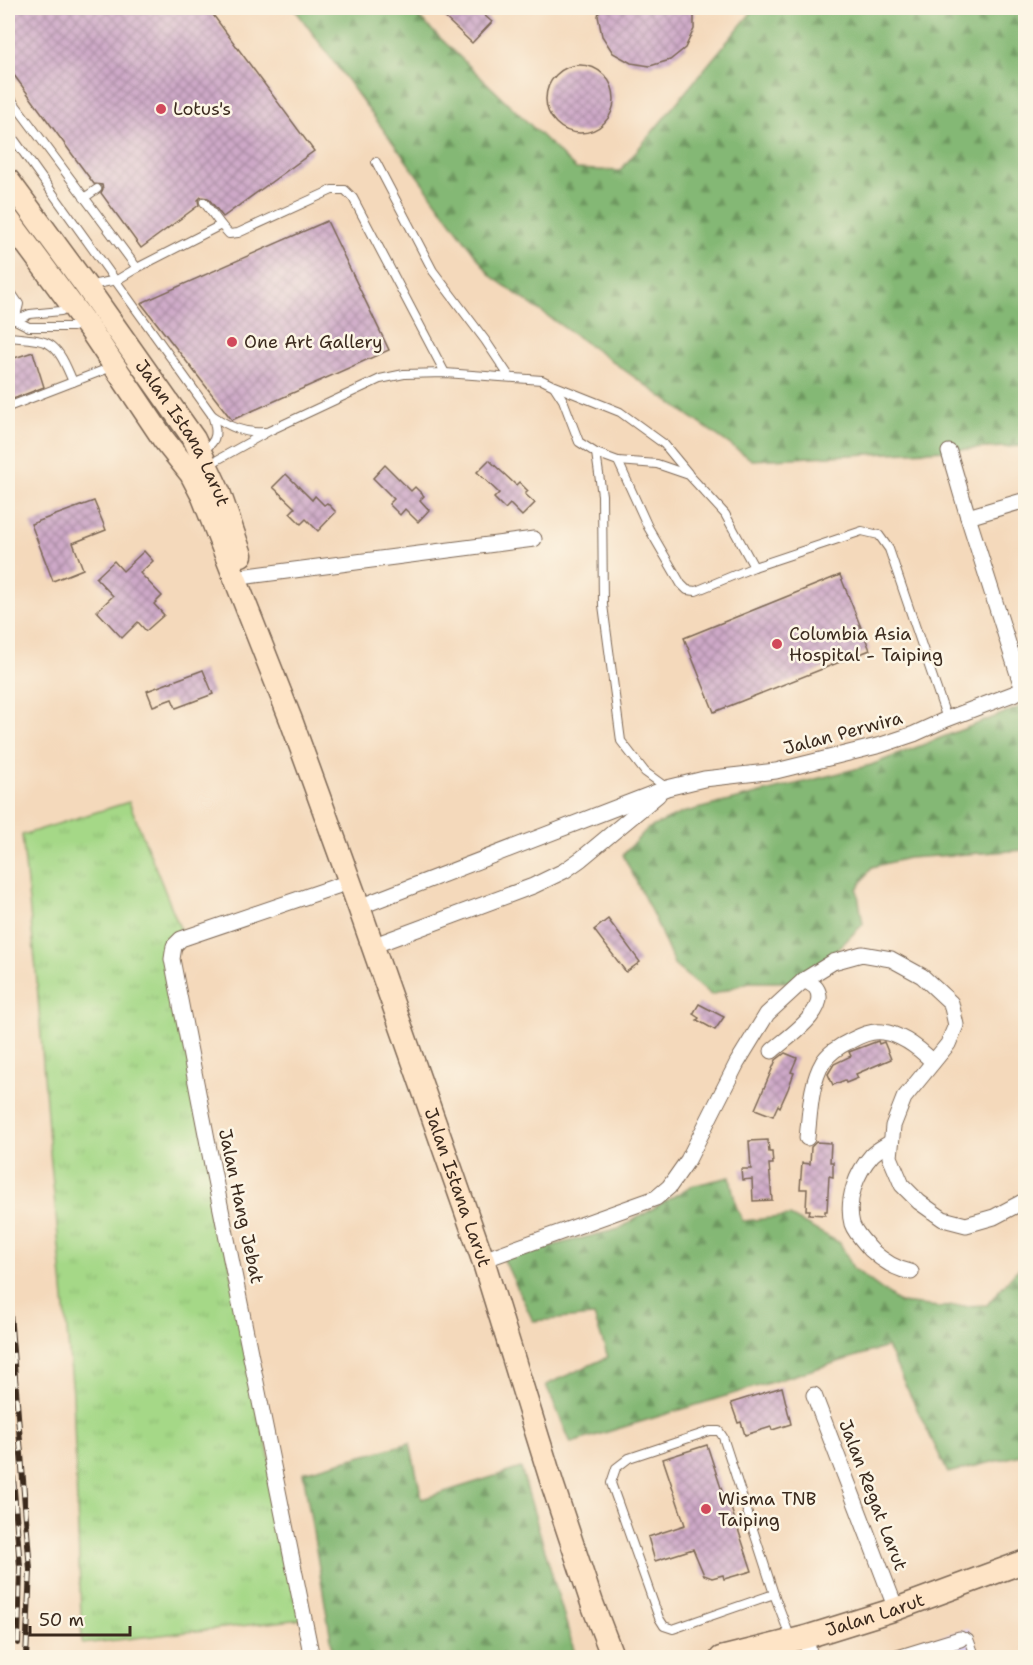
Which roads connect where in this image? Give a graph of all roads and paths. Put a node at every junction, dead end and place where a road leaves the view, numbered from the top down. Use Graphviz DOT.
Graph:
graph roads {
  1 [pos="8,95"];
  2 [pos="8,131"];
  3 [pos="376,162"];
  4 [pos="8,180"];
  5 [pos="97,189"];
  6 [pos="84,198"];
  7 [pos="204,202"];
  8 [pos="8,219"];
  9 [pos="220,225"];
  10 [pos="8,237"];
  11 [pos="137,268"];
  12 [pos="117,280"];
  13 [pos="87,286"];
  14 [pos="8,288"];
  15 [pos="11,320"];
  16 [pos="75,323"];
  17 [pos="8,337"];
  18 [pos="104,370"];
  19 [pos="445,373"];
  20 [pos="509,376"];
  21 [pos="73,382"];
  22 [pos="554,386"];
  23 [pos="8,406"];
  24 [pos="212,415"];
  25 [pos="269,431"];
  26 [pos="164,440"];
  27 [pos="949,452"];
  28 [pos="596,453"];
  29 [pos="618,460"];
  30 [pos="195,463"];
  31 [pos="689,475"];
  32 [pos="1026,500"];
  33 [pos="968,517"];
  34 [pos="534,539"];
  35 [pos="754,567"];
  36 [pos="248,576"];
  37 [pos="1024,689"];
  38 [pos="947,719"];
  39 [pos="291,720"];
  40 [pos="667,788"];
  41 [pos="349,882"];
  42 [pos="359,907"];
  43 [pos="372,946"];
  44 [pos="804,980"];
  45 [pos="772,1051"];
  46 [pos="933,1062"];
  47 [pos="807,1138"];
  48 [pos="891,1142"];
  49 [pos="1026,1200"];
  50 [pos="483,1260"];
  51 [pos="911,1272"];
  52 [pos="814,1395"];
  53 [pos="1026,1561"];
  54 [pos="774,1594"];
  55 [pos="896,1609"];
  56 [pos="960,1639"];
  57 [pos="802,1644"];
  58 [pos="312,1658"];
  59 [pos="613,1658"];
  60 [pos="721,1658"];
  61 [pos="898,1658"];
  62 [pos="976,1658"];
  1 -- 6 [label="lane"];
  2 -- 12 [label="lane"];
  3 -- 20 [label="lane"];
  4 -- 13 [label="main road, Jalan Istana Larut"];
  5 -- 6 [label="lane"];
  6 -- 11 [label="lane"];
  7 -- 9 [label="lane"];
  8 -- 16 [label="main road, Jalan Istana Larut"];
  9 -- 11 [label="lane"];
  9 -- 19 [label="lane"];
  10 -- 16 [label="main road, Jalan Istana Larut"];
  11 -- 12 [label="lane"];
  12 -- 13 [label="lane"];
  12 -- 24 [label="lane"];
  13 -- 30 [label="main road, Jalan Istana Larut"];
  14 -- 15 [label="lane"];
  15 -- 16 [label="lane"];
  15 -- 16 [label="lane"];
  16 -- 18 [label="main road, Jalan Istana Larut"];
  16 -- 26 [label="main road, Jalan Istana Larut"];
  17 -- 21 [label="lane"];
  18 -- 21 [label="lane"];
  18 -- 26 [label="main road, Jalan Istana Larut"];
  19 -- 20 [label="lane"];
  19 -- 25 [label="lane"];
  20 -- 22 [label="lane"];
  21 -- 23 [label="lane"];
  22 -- 28 [label="lane"];
  22 -- 31 [label="lane"];
  24 -- 25 [label="lane"];
  24 -- 30 [label="lane"];
  25 -- 30 [label="lane"];
  26 -- 30 [label="main road, Jalan Istana Larut"];
  27 -- 33 [label="street"];
  28 -- 29 [label="lane"];
  28 -- 40 [label="lane"];
  29 -- 31 [label="lane"];
  29 -- 35 [label="lane"];
  30 -- 36 [label="main road, Jalan Istana Larut"];
  30 -- 39 [label="main road, Jalan Istana Larut"];
  31 -- 35 [label="lane"];
  32 -- 33 [label="street"];
  33 -- 37 [label="street"];
  34 -- 36 [label="street"];
  35 -- 38 [label="lane"];
  36 -- 39 [label="main road, Jalan Istana Larut"];
  37 -- 38 [label="street, Jalan Perwira"];
  38 -- 40 [label="street, Jalan Perwira"];
  39 -- 41 [label="main road, Jalan Istana Larut"];
  40 -- 42 [label="street, Jalan Perwira"];
  40 -- 43 [label="street, Jalan Perwira"];
  41 -- 42 [label="main road, Jalan Istana Larut"];
  41 -- 58 [label="street, Jalan Hang Jebat"];
  42 -- 43 [label="main road, Jalan Istana Larut"];
  43 -- 50 [label="main road, Jalan Istana Larut"];
  44 -- 45 [label="street"];
  44 -- 46 [label="street"];
  44 -- 50 [label="street"];
  46 -- 47 [label="street"];
  46 -- 48 [label="street"];
  48 -- 49 [label="street"];
  48 -- 51 [label="street"];
  50 -- 59 [label="main road, Jalan Istana Larut"];
  52 -- 55 [label="street, Jalan Regat Larut"];
  53 -- 55 [label="main road, Jalan Larut"];
  54 -- 54 [label="lane"];
  54 -- 57 [label="lane"];
  55 -- 57 [label="main road, Jalan Larut"];
  56 -- 61 [label="street"];
  56 -- 62 [label="lane"];
  57 -- 60 [label="main road, Jalan Larut"];
}
